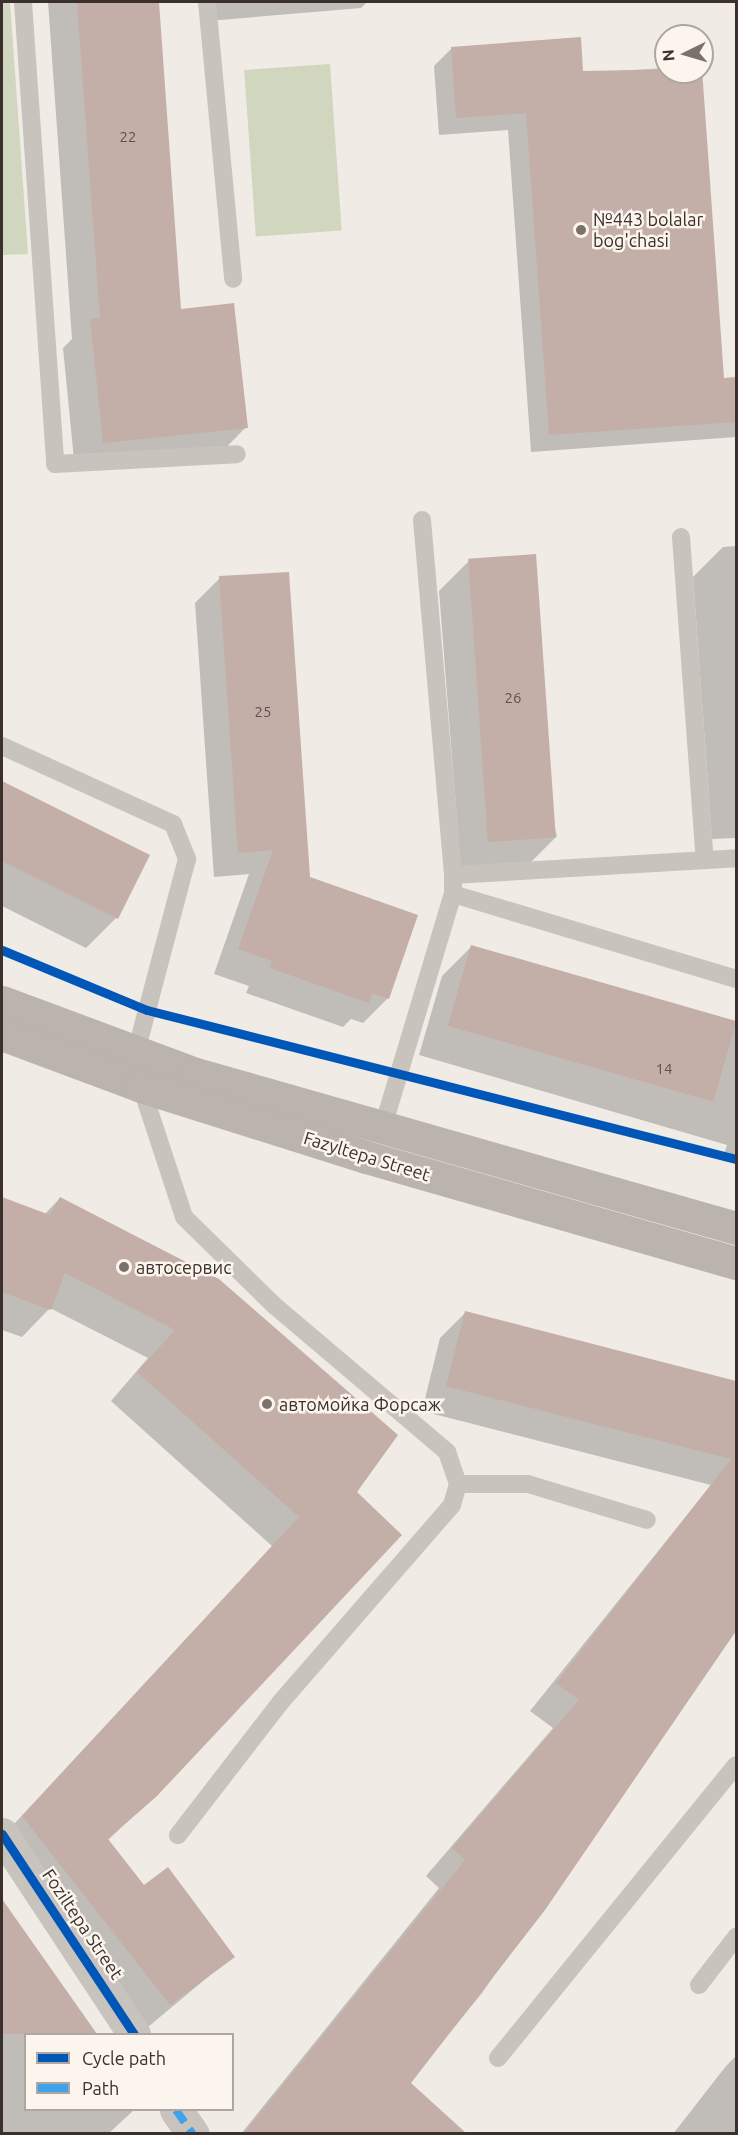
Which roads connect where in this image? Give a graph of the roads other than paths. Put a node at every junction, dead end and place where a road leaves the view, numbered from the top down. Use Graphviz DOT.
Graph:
graph roads {
  1 [pos="23,2"];
  2 [pos="207,2"];
  3 [pos="233,279"];
  4 [pos="237,454"];
  5 [pos="422,520"];
  6 [pos="681,537"];
  7 [pos="2,746"];
  8 [pos="736,858"];
  9 [pos="705,860"];
  10 [pos="453,875"];
  11 [pos="453,894"];
  12 [pos="736,979"];
  13 [pos="2,1002"];
  14 [pos="2,1034"];
  15 [pos="136,1052"];
  16 [pos="141,1086"];
  17 [pos="382,1130"];
  18 [pos="736,1228"];
  19 [pos="736,1263"];
  20 [pos="458,1484"];
  21 [pos="647,1520"];
  22 [pos="736,1765"];
  23 [pos="2,1834"];
  24 [pos="178,1835"];
  25 [pos="736,1937"];
  26 [pos="699,1985"];
  27 [pos="133,2033"];
  28 [pos="498,2058"];
  29 [pos="177,2111"];
  30 [pos="193,2133"];
  1 -- 4 [label="lane"];
  2 -- 3 [label="lane"];
  5 -- 10 [label="lane"];
  6 -- 9 [label="lane"];
  7 -- 15 [label="lane"];
  8 -- 9 [label="lane"];
  9 -- 10 [label="lane"];
  10 -- 11 [label="lane"];
  11 -- 12 [label="lane"];
  11 -- 17 [label="lane"];
  13 -- 15 [label="main road, Fazyltepa Street"];
  14 -- 16 [label="main road, Fazyltepa Street"];
  15 -- 17 [label="main road, Fazyltepa Street"];
  16 -- 19 [label="main road, Fazyltepa Street"];
  16 -- 20 [label="lane"];
  17 -- 18 [label="main road, Fazyltepa Street"];
  20 -- 21 [label="lane"];
  20 -- 24 [label="lane"];
  22 -- 28 [label="lane"];
  23 -- 27 [label="street, Foziltepa Street"];
  25 -- 26 [label="lane"];
  29 -- 30 [label="street"];
}
